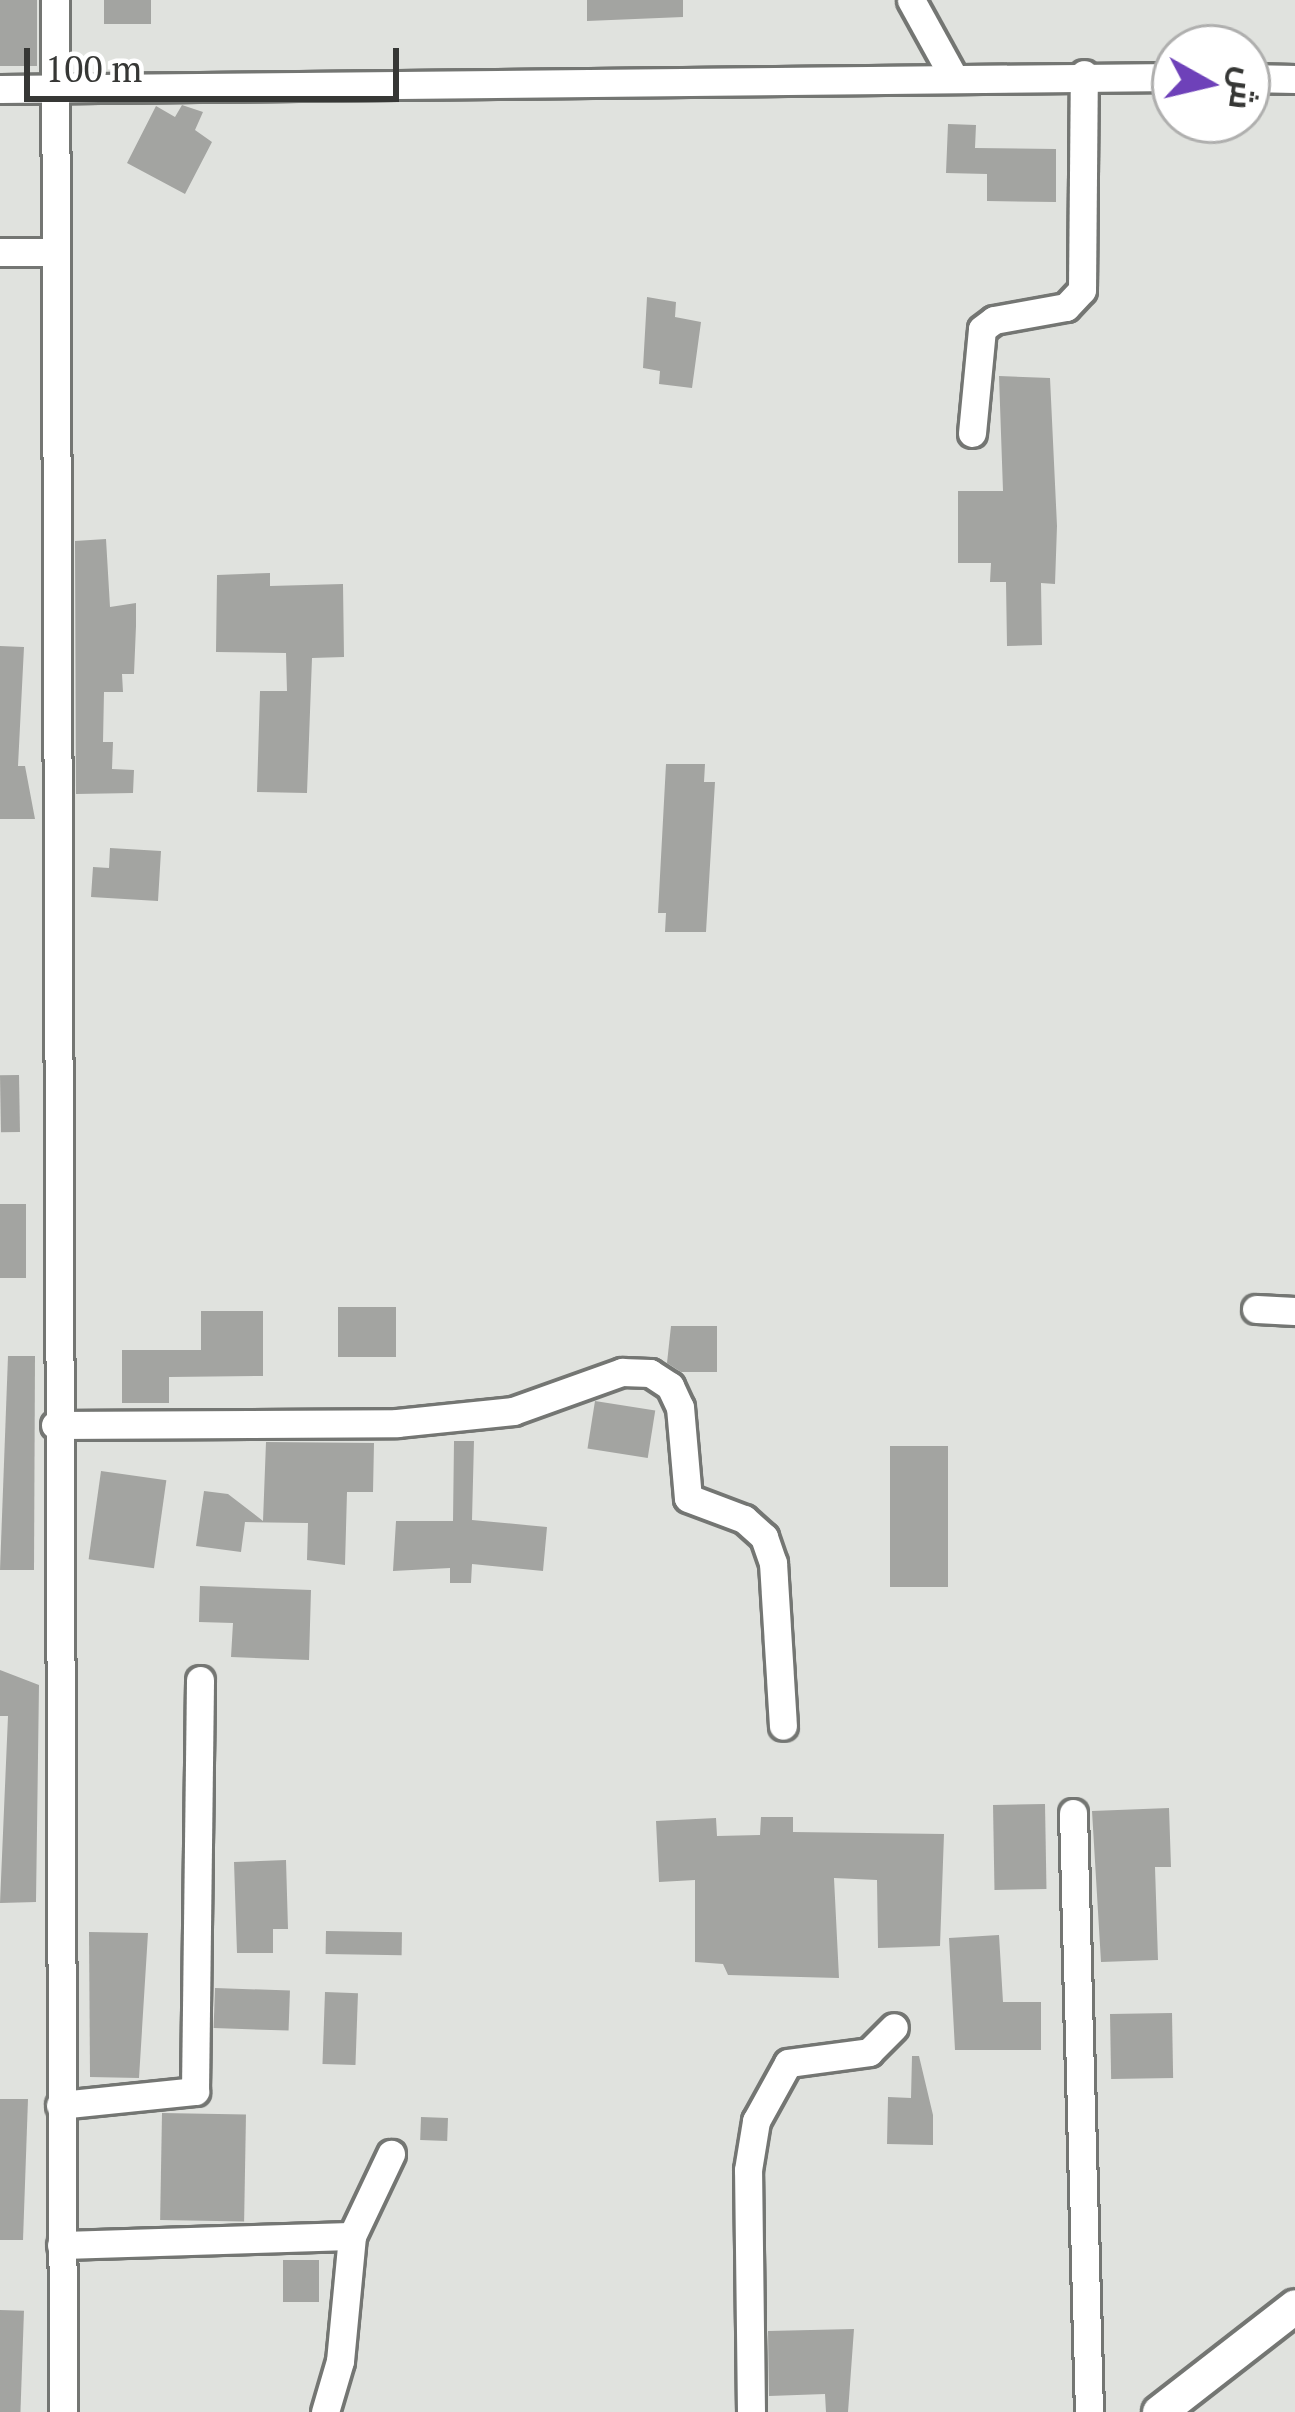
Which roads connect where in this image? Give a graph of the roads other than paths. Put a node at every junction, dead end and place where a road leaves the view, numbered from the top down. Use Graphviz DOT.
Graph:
graph roads {
  1 [pos="55,0"];
  2 [pos="910,0"];
  3 [pos="1084,74"];
  4 [pos="1151,75"];
  5 [pos="954,78"];
  6 [pos="0,89"];
  7 [pos="55,90"];
  8 [pos="0,252"];
  9 [pos="54,252"];
  10 [pos="972,433"];
  11 [pos="1256,1309"];
  12 [pos="1295,1311"];
  13 [pos="55,1425"];
  14 [pos="200,1680"];
  15 [pos="783,1726"];
  16 [pos="1073,1813"];
  17 [pos="893,2027"];
  18 [pos="60,2105"];
  19 [pos="391,2154"];
  20 [pos="352,2236"];
  21 [pos="61,2245"];
  22 [pos="1295,2306"];
  23 [pos="63,2412"];
  24 [pos="325,2412"];
  25 [pos="751,2412"];
  26 [pos="1089,2412"];
  27 [pos="1159,2412"];
  1 -- 7 [label="street"];
  2 -- 5 [label="street"];
  3 -- 4 [label="street"];
  3 -- 5 [label="street"];
  3 -- 10 [label="street"];
  5 -- 7 [label="street"];
  6 -- 7 [label="street"];
  7 -- 9 [label="street"];
  8 -- 9 [label="street"];
  9 -- 13 [label="street"];
  11 -- 12 [label="street"];
  13 -- 15 [label="street"];
  13 -- 18 [label="street"];
  14 -- 18 [label="street"];
  16 -- 26 [label="street"];
  17 -- 25 [label="street"];
  18 -- 21 [label="street"];
  19 -- 20 [label="street"];
  20 -- 21 [label="street"];
  20 -- 24 [label="street"];
  21 -- 23 [label="street"];
  22 -- 27 [label="street"];
}
